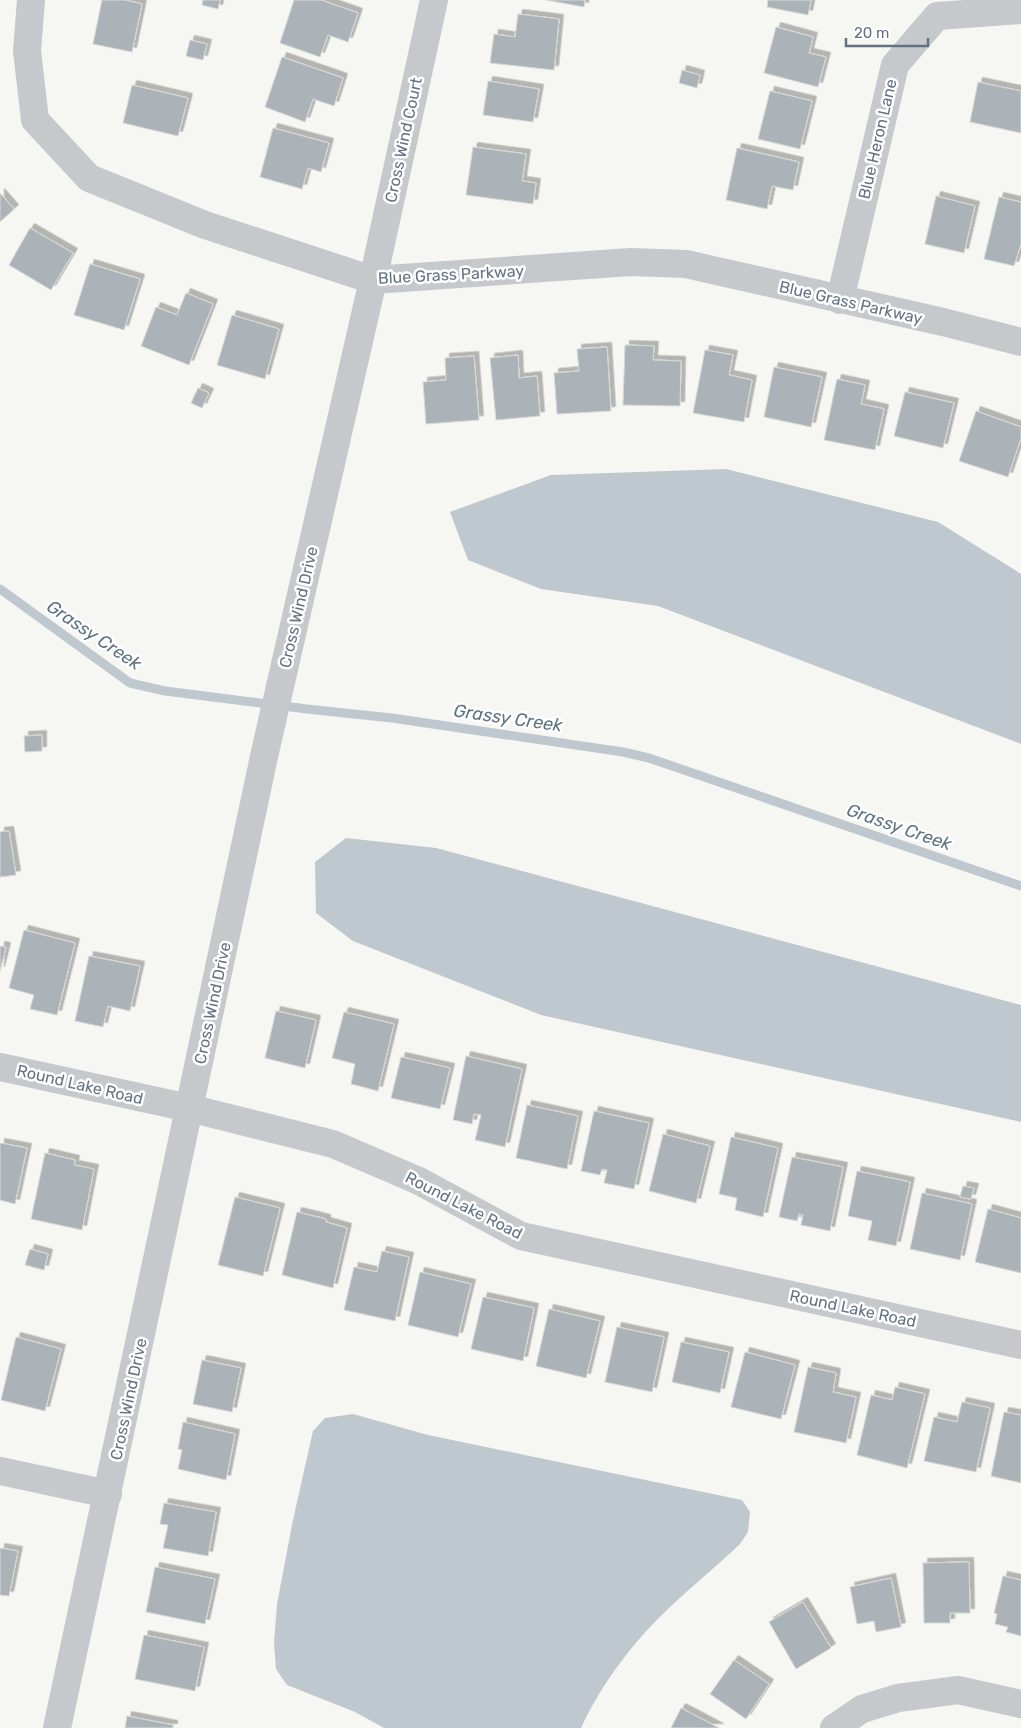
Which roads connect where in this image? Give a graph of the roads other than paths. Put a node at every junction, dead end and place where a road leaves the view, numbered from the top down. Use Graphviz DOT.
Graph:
graph roads {
  1 [pos="31,0"];
  2 [pos="434,0"];
  3 [pos="1021,10"];
  4 [pos="373,280"];
  5 [pos="840,300"];
  6 [pos="1021,342"];
  7 [pos="0,1066"];
  8 [pos="189,1108"];
  9 [pos="1021,1345"];
  10 [pos="0,1471"];
  11 [pos="108,1494"];
  12 [pos="1021,1704"];
  13 [pos="56,1728"];
  14 [pos="834,1728"];
  1 -- 4 [label="street, Blue Grass Parkway"];
  2 -- 4 [label="street, Cross Wind Court"];
  3 -- 5 [label="street, Blue Heron Lane"];
  4 -- 5 [label="street, Blue Grass Parkway"];
  4 -- 8 [label="street, Cross Wind Drive"];
  5 -- 6 [label="street, Blue Grass Parkway"];
  7 -- 8 [label="street, Round Lake Road"];
  8 -- 9 [label="street, Round Lake Road"];
  8 -- 11 [label="street, Cross Wind Drive"];
  10 -- 11 [label="street"];
  11 -- 13 [label="street, Cross Wind Drive"];
  12 -- 14 [label="street"];
}
